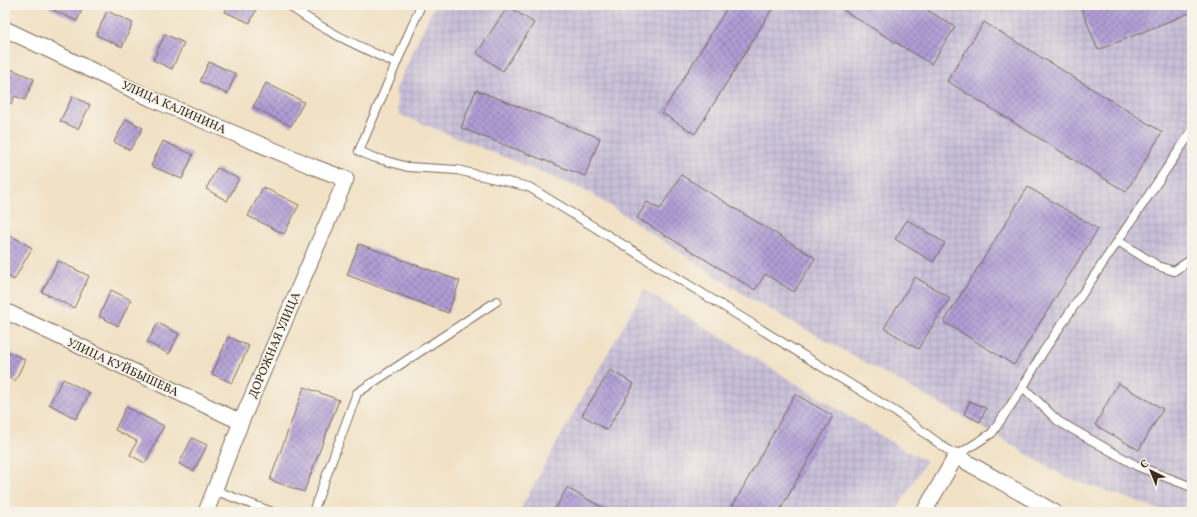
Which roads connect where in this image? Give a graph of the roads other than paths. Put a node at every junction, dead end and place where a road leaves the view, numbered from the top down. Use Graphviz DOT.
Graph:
graph roads {
  1 [pos="289,5"];
  2 [pos="421,5"];
  3 [pos="5,29"];
  4 [pos="395,63"];
  5 [pos="1192,131"];
  6 [pos="346,179"];
  7 [pos="1118,241"];
  8 [pos="1192,259"];
  9 [pos="497,302"];
  10 [pos="5,311"];
  11 [pos="1023,387"];
  12 [pos="241,422"];
  13 [pos="956,456"];
  14 [pos="1192,487"];
  15 [pos="214,490"];
  16 [pos="206,512"];
  17 [pos="272,512"];
  18 [pos="313,512"];
  19 [pos="924,512"];
  20 [pos="1054,512"];
  1 -- 4 [label="lane"];
  2 -- 4 [label="lane"];
  3 -- 6 [label="street, УЛИЦА КАЛИНИНА"];
  4 -- 13 [label="lane"];
  5 -- 7 [label="lane"];
  6 -- 12 [label="street, ДОРОЖНАЯ УЛИЦА"];
  7 -- 8 [label="lane"];
  7 -- 11 [label="lane"];
  9 -- 18 [label="lane"];
  10 -- 12 [label="street, УЛИЦА КУЙБЫШЕВА"];
  11 -- 13 [label="lane"];
  11 -- 14 [label="lane"];
  12 -- 15 [label="street, ДОРОЖНАЯ УЛИЦА"];
  13 -- 19 [label="street"];
  13 -- 20 [label="street"];
  15 -- 16 [label="street, ДОРОЖНАЯ УЛИЦА"];
  15 -- 17 [label="lane"];
}
